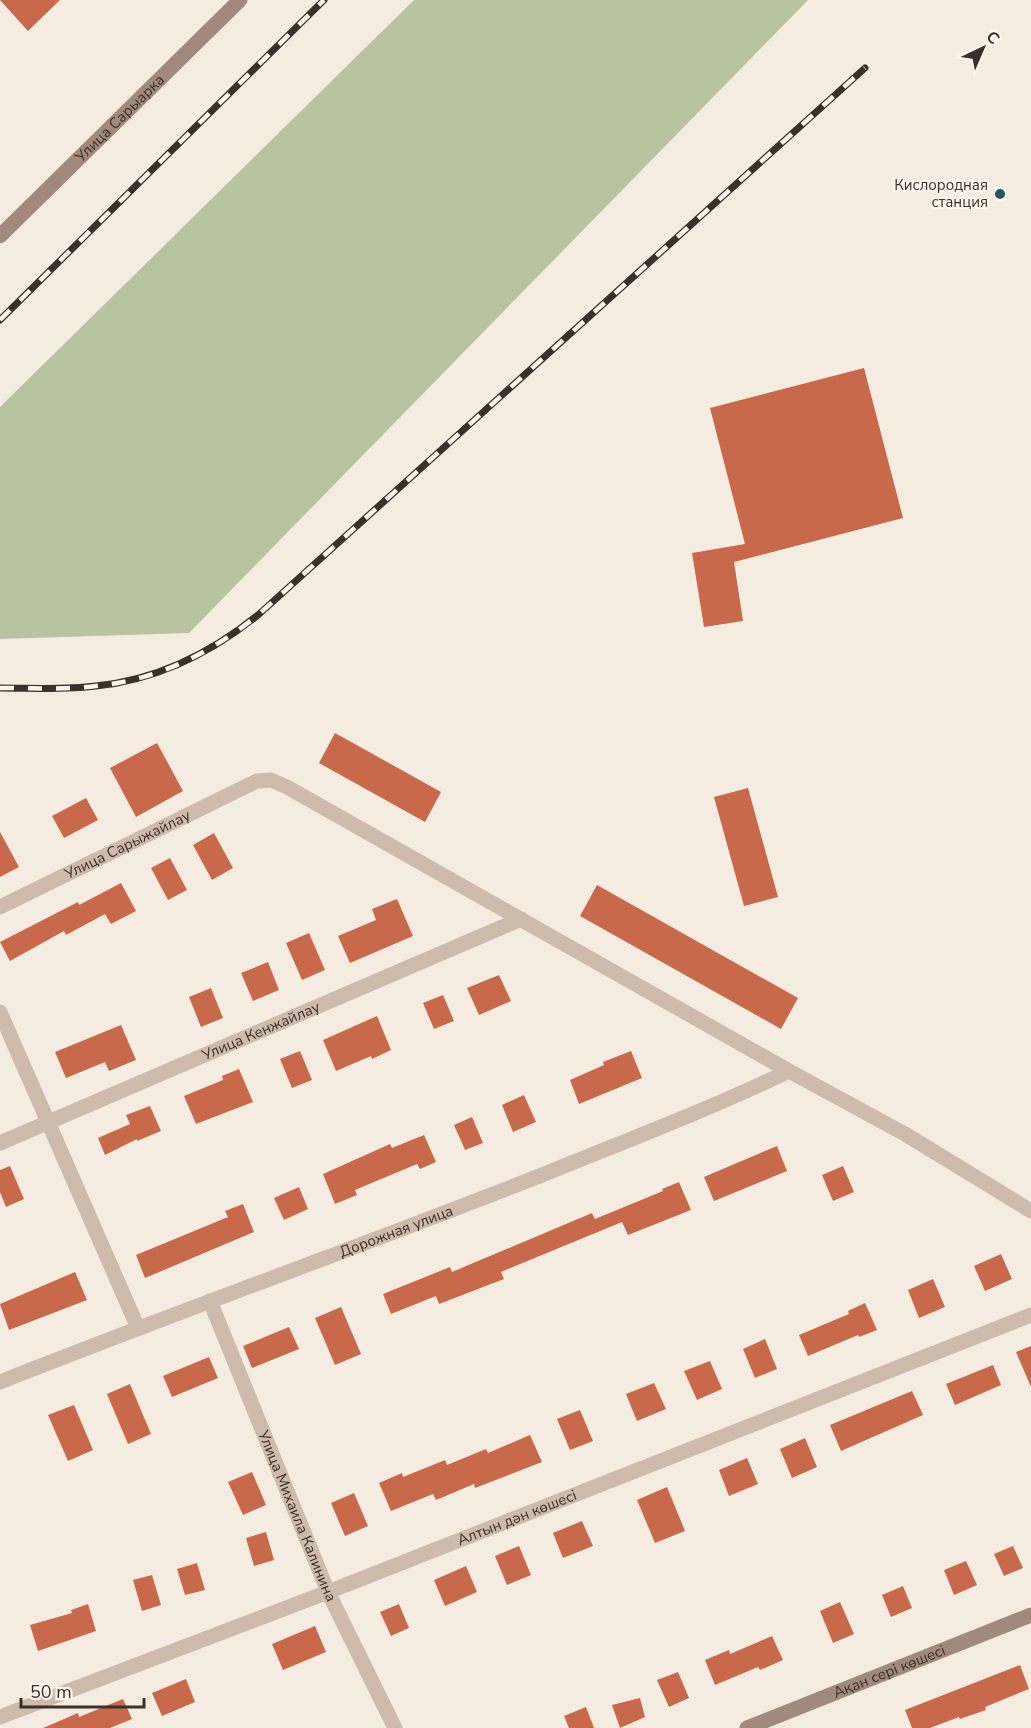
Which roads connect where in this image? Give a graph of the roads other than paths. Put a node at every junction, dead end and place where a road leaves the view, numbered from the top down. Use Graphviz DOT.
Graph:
graph roads {
  1 [pos="240,0"];
  2 [pos="0,236"];
  3 [pos="0,907"];
  4 [pos="521,919"];
  5 [pos="0,1012"];
  6 [pos="789,1071"];
  7 [pos="47,1124"];
  8 [pos="0,1143"];
  9 [pos="1031,1210"];
  10 [pos="210,1301"];
  11 [pos="1031,1315"];
  12 [pos="138,1328"];
  13 [pos="0,1382"];
  14 [pos="328,1592"];
  15 [pos="1031,1615"];
  16 [pos="0,1717"];
  17 [pos="395,1728"];
  18 [pos="747,1728"];
  1 -- 2 [label="main road, Улица Сарыарка"];
  3 -- 4 [label="street, Улица Сарыжайлау"];
  4 -- 6 [label="street"];
  4 -- 7 [label="street, Улица Кенжайлау"];
  5 -- 7 [label="street"];
  6 -- 9 [label="street"];
  6 -- 10 [label="street, Дорожная улица"];
  7 -- 8 [label="street, Улица Кенжайлау"];
  7 -- 12 [label="street"];
  10 -- 12 [label="street, Дорожная улица"];
  10 -- 14 [label="street, Улица Михаила Калинина"];
  11 -- 14 [label="street, Алтын дән көшесі"];
  12 -- 13 [label="street, Дорожная улица"];
  14 -- 16 [label="street, Алтын дән көшесі"];
  14 -- 17 [label="street, Улица Михаила Калинина"];
  15 -- 18 [label="main road, Ақан сері көшесі"];
}
